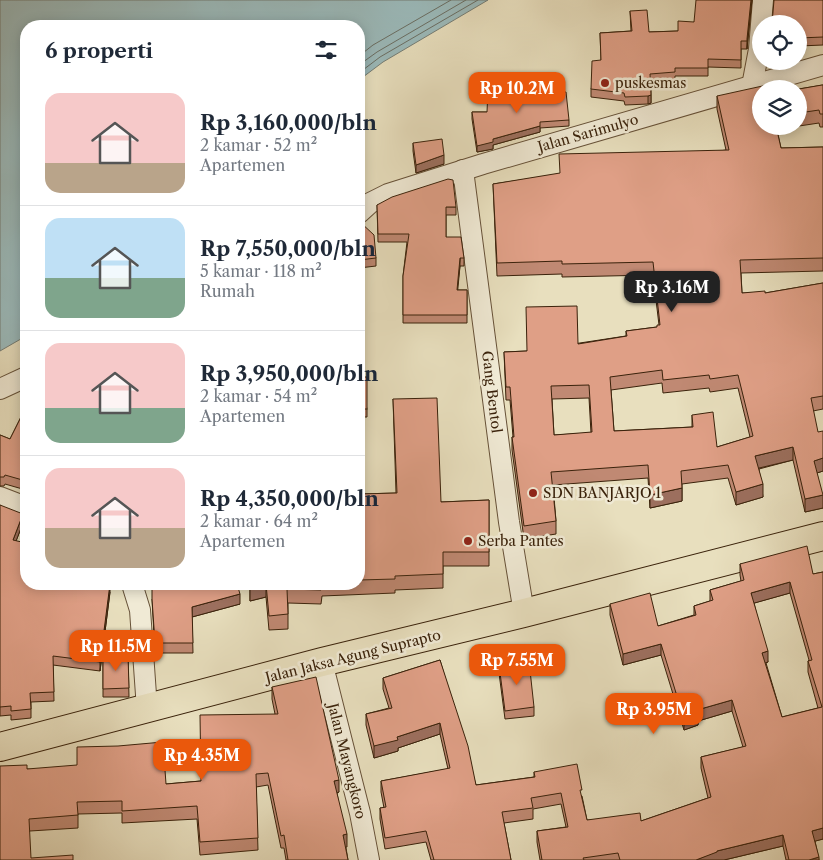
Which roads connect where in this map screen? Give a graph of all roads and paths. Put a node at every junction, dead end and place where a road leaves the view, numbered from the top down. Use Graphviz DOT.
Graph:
graph roads {
  1 [pos="763,0"];
  2 [pos="823,65"];
  3 [pos="753,80"];
  4 [pos="772,80"];
  5 [pos="752,86"];
  6 [pos="463,170"];
  7 [pos="365,208"];
  8 [pos="20,380"];
  9 [pos="2,388"];
  10 [pos="0,497"];
  11 [pos="20,505"];
  12 [pos="823,536"];
  13 [pos="134,590"];
  14 [pos="524,613"];
  15 [pos="322,662"];
  16 [pos="147,709"];
  17 [pos="0,748"];
  18 [pos="369,860"];
  1 -- 3 [label="street"];
  2 -- 4 [label="street, Jalan Sarimulyo"];
  5 -- 6 [label="street, Jalan Sarimulyo"];
  6 -- 7 [label="street, Jalan Sarimulyo"];
  6 -- 14 [label="street, Gang Bentol"];
  8 -- 9 [label="street"];
  10 -- 11 [label="street"];
  12 -- 14 [label="main road, Jalan Jaksa Agung Suprapto"];
  13 -- 16 [label="street"];
  14 -- 15 [label="main road, Jalan Jaksa Agung Suprapto"];
  15 -- 16 [label="main road, Jalan Jaksa Agung Suprapto"];
  15 -- 18 [label="street, Jalan Mayangkoro"];
  16 -- 17 [label="main road, Jalan Jaksa Agung Suprapto"];
}
